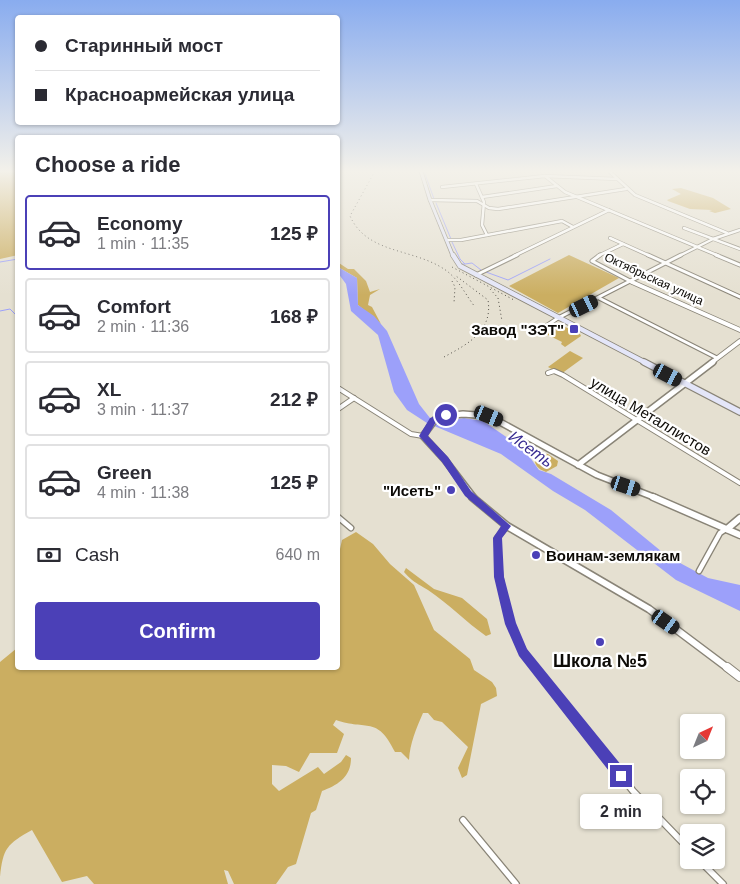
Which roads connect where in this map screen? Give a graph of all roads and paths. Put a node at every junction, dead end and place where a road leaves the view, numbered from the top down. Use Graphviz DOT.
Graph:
graph roads {
  1 [pos="435,212"];
  2 [pos="483,212"];
  3 [pos="606,212"];
  4 [pos="614,212"];
  5 [pos="676,212"];
  6 [pos="573,226"];
  7 [pos="684,228"];
  8 [pos="740,230"];
  9 [pos="726,233"];
  10 [pos="487,235"];
  11 [pos="610,238"];
  12 [pos="713,239"];
  13 [pos="447,240"];
  14 [pos="623,244"];
  15 [pos="697,247"];
  16 [pos="740,249"];
  17 [pos="666,264"];
  18 [pos="740,265"];
  19 [pos="476,275"];
  20 [pos="632,282"];
  21 [pos="740,297"];
  22 [pos="599,298"];
  23 [pos="558,318"];
  24 [pos="740,330"];
  25 [pos="537,332"];
  26 [pos="740,342"];
  27 [pos="717,358"];
  28 [pos="548,373"];
  29 [pos="684,383"];
  30 [pos="340,389"];
  31 [pos="354,398"];
  32 [pos="340,408"];
  33 [pos="740,412"];
  34 [pos="636,420"];
  35 [pos="423,436"];
  36 [pos="578,465"];
  37 [pos="740,483"];
  38 [pos="740,518"];
  39 [pos="340,519"];
  40 [pos="507,526"];
  41 [pos="351,528"];
  42 [pos="727,528"];
  43 [pos="740,535"];
  44 [pos="699,571"];
  45 [pos="740,677"];
  46 [pos="463,820"];
  47 [pos="680,840"];
  48 [pos="709,869"];
  49 [pos="516,884"];
  50 [pos="723,884"];
  1 -- 13 [label="main road"];
  2 -- 10 [label="street"];
  3 -- 6 [label="street"];
  4 -- 15 [label="street"];
  5 -- 9 [label="street"];
  6 -- 10 [label="street"];
  6 -- 19 [label="street"];
  7 -- 12 [label="street"];
  8 -- 9 [label="street"];
  9 -- 12 [label="street"];
  10 -- 13 [label="street"];
  11 -- 14 [label="street"];
  12 -- 15 [label="street"];
  12 -- 16 [label="street"];
  13 -- 19 [label="main road"];
  14 -- 17 [label="street"];
  14 -- 20 [label="street, Октябрьская улица"];
  15 -- 17 [label="street"];
  15 -- 18 [label="street"];
  17 -- 20 [label="street"];
  17 -- 21 [label="street"];
  19 -- 23 [label="main road"];
  20 -- 22 [label="street"];
  20 -- 24 [label="street, Октябрьская улица"];
  22 -- 23 [label="street"];
  22 -- 27 [label="street"];
  23 -- 25 [label="street"];
  23 -- 29 [label="main road"];
  26 -- 27 [label="street"];
  27 -- 29 [label="street"];
  28 -- 34 [label="street, улица Металлистов"];
  29 -- 33 [label="main road"];
  29 -- 34 [label="street"];
  30 -- 31 [label="street"];
  31 -- 32 [label="street"];
  31 -- 35 [label="street"];
  34 -- 36 [label="street"];
  34 -- 37 [label="street, улица Металлистов"];
  35 -- 36 [label="street"];
  35 -- 40 [label="street"];
  36 -- 42 [label="street"];
  38 -- 42 [label="street"];
  39 -- 41 [label="street"];
  40 -- 45 [label="street"];
  40 -- 47 [label="street"];
  42 -- 43 [label="street"];
  42 -- 44 [label="street"];
  46 -- 49 [label="street"];
  48 -- 50 [label="street"];
}
